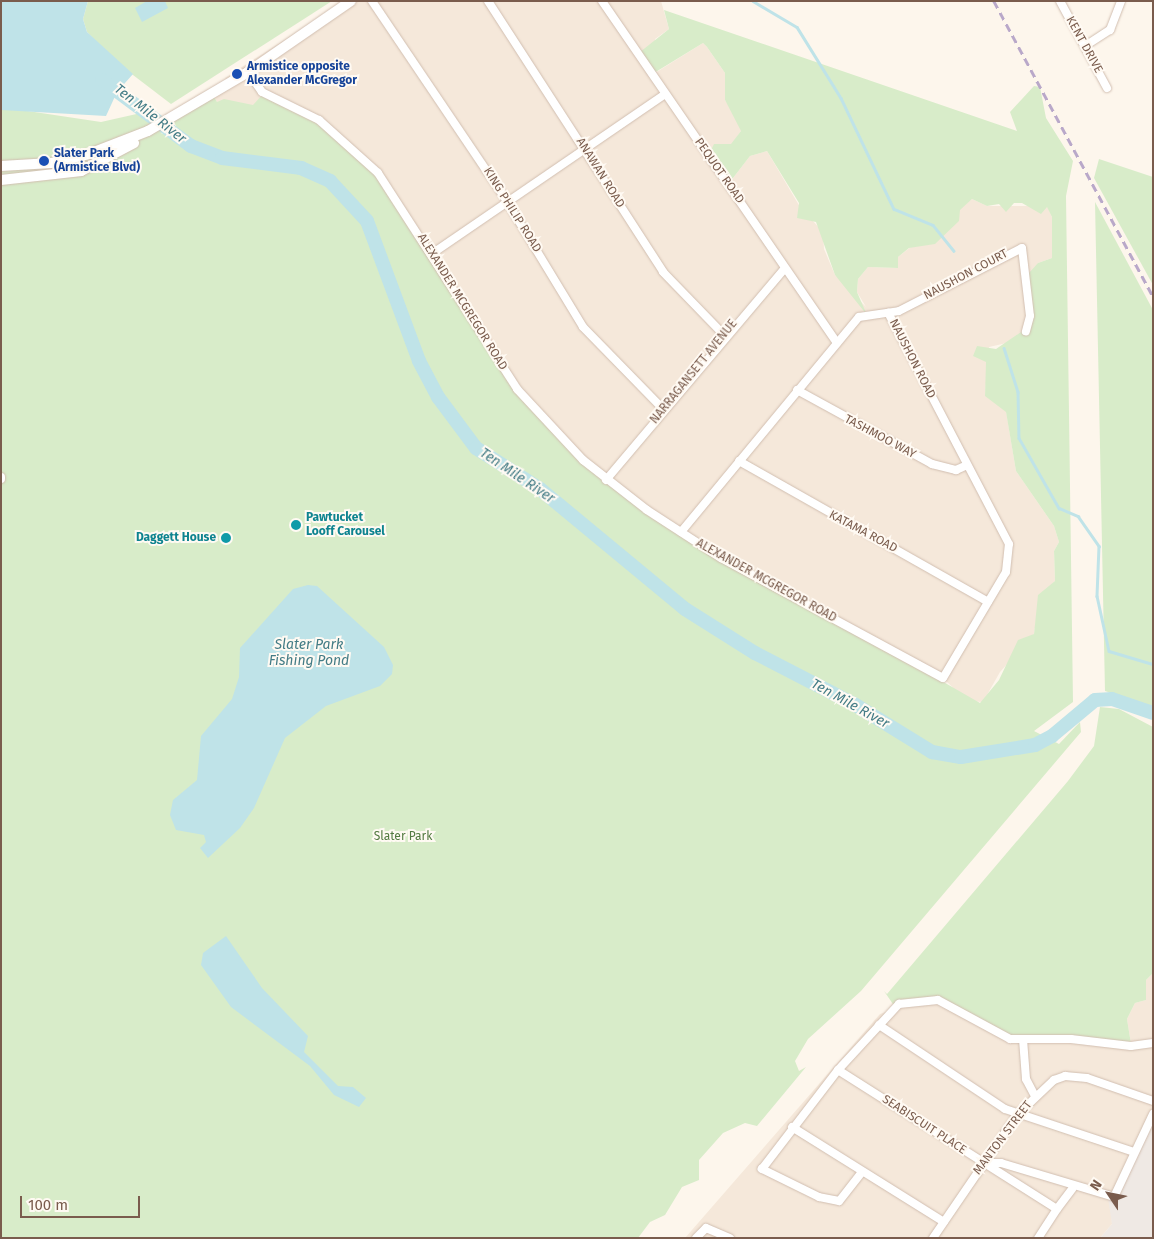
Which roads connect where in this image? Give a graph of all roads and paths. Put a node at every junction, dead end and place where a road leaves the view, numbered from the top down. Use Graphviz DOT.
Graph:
graph roads {
  1 [pos="351,1"];
  2 [pos="372,1"];
  3 [pos="488,1"];
  4 [pos="602,1"];
  5 [pos="1060,1"];
  6 [pos="1121,1"];
  7 [pos="1085,46"];
  8 [pos="248,72"];
  9 [pos="1107,88"];
  10 [pos="665,94"];
  11 [pos="148,131"];
  12 [pos="586,149"];
  13 [pos="1,166"];
  14 [pos="1,180"];
  15 [pos="508,203"];
  16 [pos="433,253"];
  17 [pos="785,268"];
  18 [pos="888,314"];
  19 [pos="1026,331"];
  20 [pos="724,335"];
  21 [pos="836,342"];
  22 [pos="797,390"];
  23 [pos="663,409"];
  24 [pos="739,462"];
  25 [pos="967,465"];
  26 [pos="606,480"];
  27 [pos="681,532"];
  28 [pos="988,602"];
  29 [pos="943,678"];
  30 [pos="879,1025"];
  31 [pos="1023,1040"];
  32 [pos="1153,1043"];
  33 [pos="838,1070"];
  34 [pos="1035,1096"];
  35 [pos="1153,1101"];
  36 [pos="1153,1114"];
  37 [pos="1018,1115"];
  38 [pos="792,1127"];
  39 [pos="1134,1152"];
  40 [pos="984,1163"];
  41 [pos="862,1172"];
  42 [pos="1073,1188"];
  43 [pos="1057,1209"];
  44 [pos="944,1222"];
  45 [pos="696,1238"];
  46 [pos="730,1238"];
  47 [pos="933,1238"];
  48 [pos="1038,1238"];
  1 -- 8 [label="main road"];
  2 -- 15 [label="street, KING PHILIP ROAD"];
  3 -- 12 [label="street, ANAWAN ROAD"];
  4 -- 10 [label="street, PEQUOT ROAD"];
  5 -- 7 [label="street, KENT DRIVE"];
  6 -- 7 [label="street"];
  7 -- 9 [label="street, KENT DRIVE"];
  8 -- 11 [label="main road"];
  8 -- 16 [label="street, ALEXANDER MCGREGOR ROAD"];
  10 -- 12 [label="street"];
  10 -- 17 [label="street, PEQUOT ROAD"];
  11 -- 13 [label="main road"];
  11 -- 14 [label="main road"];
  12 -- 15 [label="street"];
  12 -- 20 [label="street, ANAWAN ROAD"];
  15 -- 16 [label="street"];
  15 -- 23 [label="street, KING PHILIP ROAD"];
  16 -- 26 [label="street, ALEXANDER MCGREGOR ROAD"];
  17 -- 20 [label="street, NARRAGANSETT AVENUE"];
  17 -- 21 [label="street, PEQUOT ROAD"];
  18 -- 19 [label="street, NAUSHON COURT"];
  18 -- 21 [label="street, NAUSHON ROAD"];
  18 -- 25 [label="street, NAUSHON ROAD"];
  20 -- 23 [label="street, NARRAGANSETT AVENUE"];
  21 -- 22 [label="street, NAUSHON ROAD"];
  22 -- 24 [label="street, NAUSHON ROAD"];
  22 -- 25 [label="street, TASHMOO WAY"];
  23 -- 26 [label="street, NARRAGANSETT AVENUE"];
  24 -- 27 [label="street, NAUSHON ROAD"];
  24 -- 28 [label="street, KATAMA ROAD"];
  25 -- 28 [label="street, NAUSHON ROAD"];
  26 -- 27 [label="street, ALEXANDER MCGREGOR ROAD"];
  27 -- 29 [label="street, ALEXANDER MCGREGOR ROAD"];
  28 -- 29 [label="street, NAUSHON ROAD"];
  30 -- 31 [label="street"];
  30 -- 33 [label="street"];
  30 -- 37 [label="street"];
  31 -- 32 [label="street"];
  31 -- 34 [label="street"];
  33 -- 38 [label="street"];
  33 -- 40 [label="street, SEABISCUIT PLACE"];
  34 -- 35 [label="street, MANTON STREET"];
  34 -- 37 [label="street, MANTON STREET"];
  36 -- 39 [label="street"];
  37 -- 39 [label="street"];
  37 -- 40 [label="street, MANTON STREET"];
  38 -- 41 [label="street"];
  38 -- 41 [label="street"];
  39 -- 42 [label="street"];
  40 -- 42 [label="street"];
  40 -- 43 [label="street, SEABISCUIT PLACE"];
  40 -- 44 [label="street, MANTON STREET"];
  41 -- 44 [label="street"];
  42 -- 43 [label="street"];
  43 -- 48 [label="street"];
  44 -- 47 [label="street, MANTON STREET"];
  45 -- 46 [label="street"];
}
